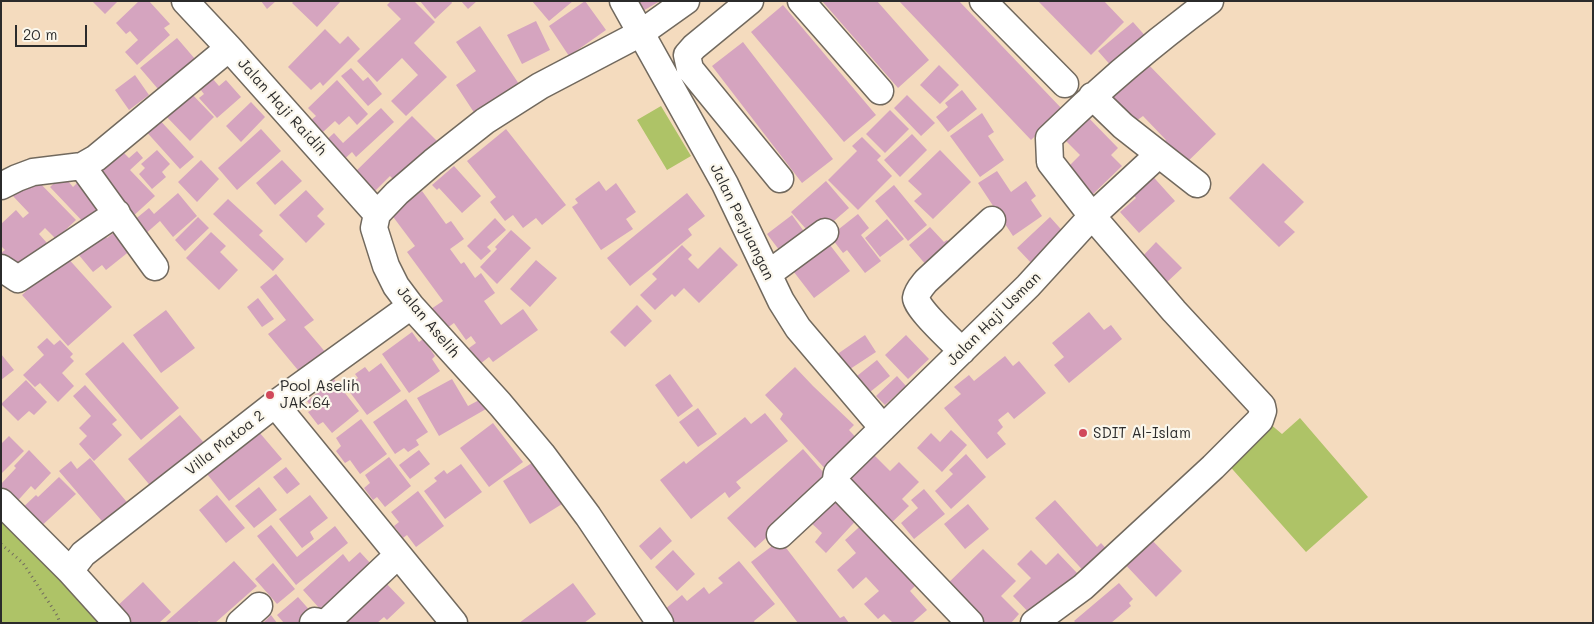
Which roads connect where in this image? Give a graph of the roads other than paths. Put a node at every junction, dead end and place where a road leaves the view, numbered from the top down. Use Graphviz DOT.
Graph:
graph roads {
  1 [pos="185,1"];
  2 [pos="623,1"];
  3 [pos="686,1"];
  4 [pos="750,1"];
  5 [pos="801,1"];
  6 [pos="983,1"];
  7 [pos="1210,1"];
  8 [pos="641,33"];
  9 [pos="229,48"];
  10 [pos="1065,84"];
  11 [pos="880,91"];
  12 [pos="1088,100"];
  13 [pos="1158,155"];
  14 [pos="82,166"];
  15 [pos="780,179"];
  16 [pos="1197,184"];
  17 [pos="1,186"];
  18 [pos="116,213"];
  19 [pos="377,214"];
  20 [pos="1092,216"];
  21 [pos="992,220"];
  22 [pos="825,232"];
  23 [pos="155,267"];
  24 [pos="1,268"];
  25 [pos="768,274"];
  26 [pos="411,306"];
  27 [pos="962,351"];
  28 [pos="275,404"];
  29 [pos="884,428"];
  30 [pos="838,484"];
  31 [pos="1,502"];
  32 [pos="780,535"];
  33 [pos="398,555"];
  34 [pos="70,571"];
  35 [pos="259,606"];
  36 [pos="651,620"];
  37 [pos="1046,620"];
  38 [pos="117,623"];
  39 [pos="240,623"];
  40 [pos="313,623"];
  41 [pos="454,623"];
  42 [pos="970,623"];
  1 -- 9 [label="street, Jalan Haji Raidih"];
  2 -- 8 [label="street, Jalan Perjuangan"];
  3 -- 8 [label="street"];
  4 -- 15 [label="street"];
  5 -- 11 [label="street"];
  6 -- 10 [label="street"];
  7 -- 12 [label="street"];
  8 -- 19 [label="street"];
  8 -- 25 [label="street, Jalan Perjuangan"];
  9 -- 14 [label="street"];
  9 -- 19 [label="street, Jalan Haji Raidih"];
  12 -- 13 [label="street"];
  12 -- 20 [label="street"];
  13 -- 16 [label="street"];
  13 -- 20 [label="street, Jalan Haji Usman"];
  14 -- 17 [label="street"];
  14 -- 18 [label="street"];
  18 -- 23 [label="street"];
  18 -- 24 [label="street"];
  19 -- 26 [label="street, Jalan Aselih"];
  20 -- 27 [label="street, Jalan Haji Usman"];
  20 -- 37 [label="street"];
  21 -- 27 [label="street"];
  22 -- 25 [label="street"];
  25 -- 29 [label="street, Jalan Perjuangan"];
  26 -- 28 [label="street, Villa Matoa 2"];
  26 -- 36 [label="street, Jalan Aselih"];
  27 -- 29 [label="street, Jalan Haji Usman"];
  28 -- 33 [label="street"];
  28 -- 34 [label="street, Villa Matoa 2"];
  29 -- 30 [label="street, Jalan Haji Usman"];
  30 -- 32 [label="street, Jalan Haji Usman"];
  30 -- 42 [label="street"];
  31 -- 34 [label="street"];
  33 -- 40 [label="street"];
  33 -- 41 [label="street"];
  34 -- 38 [label="street"];
  35 -- 39 [label="street"];
}
